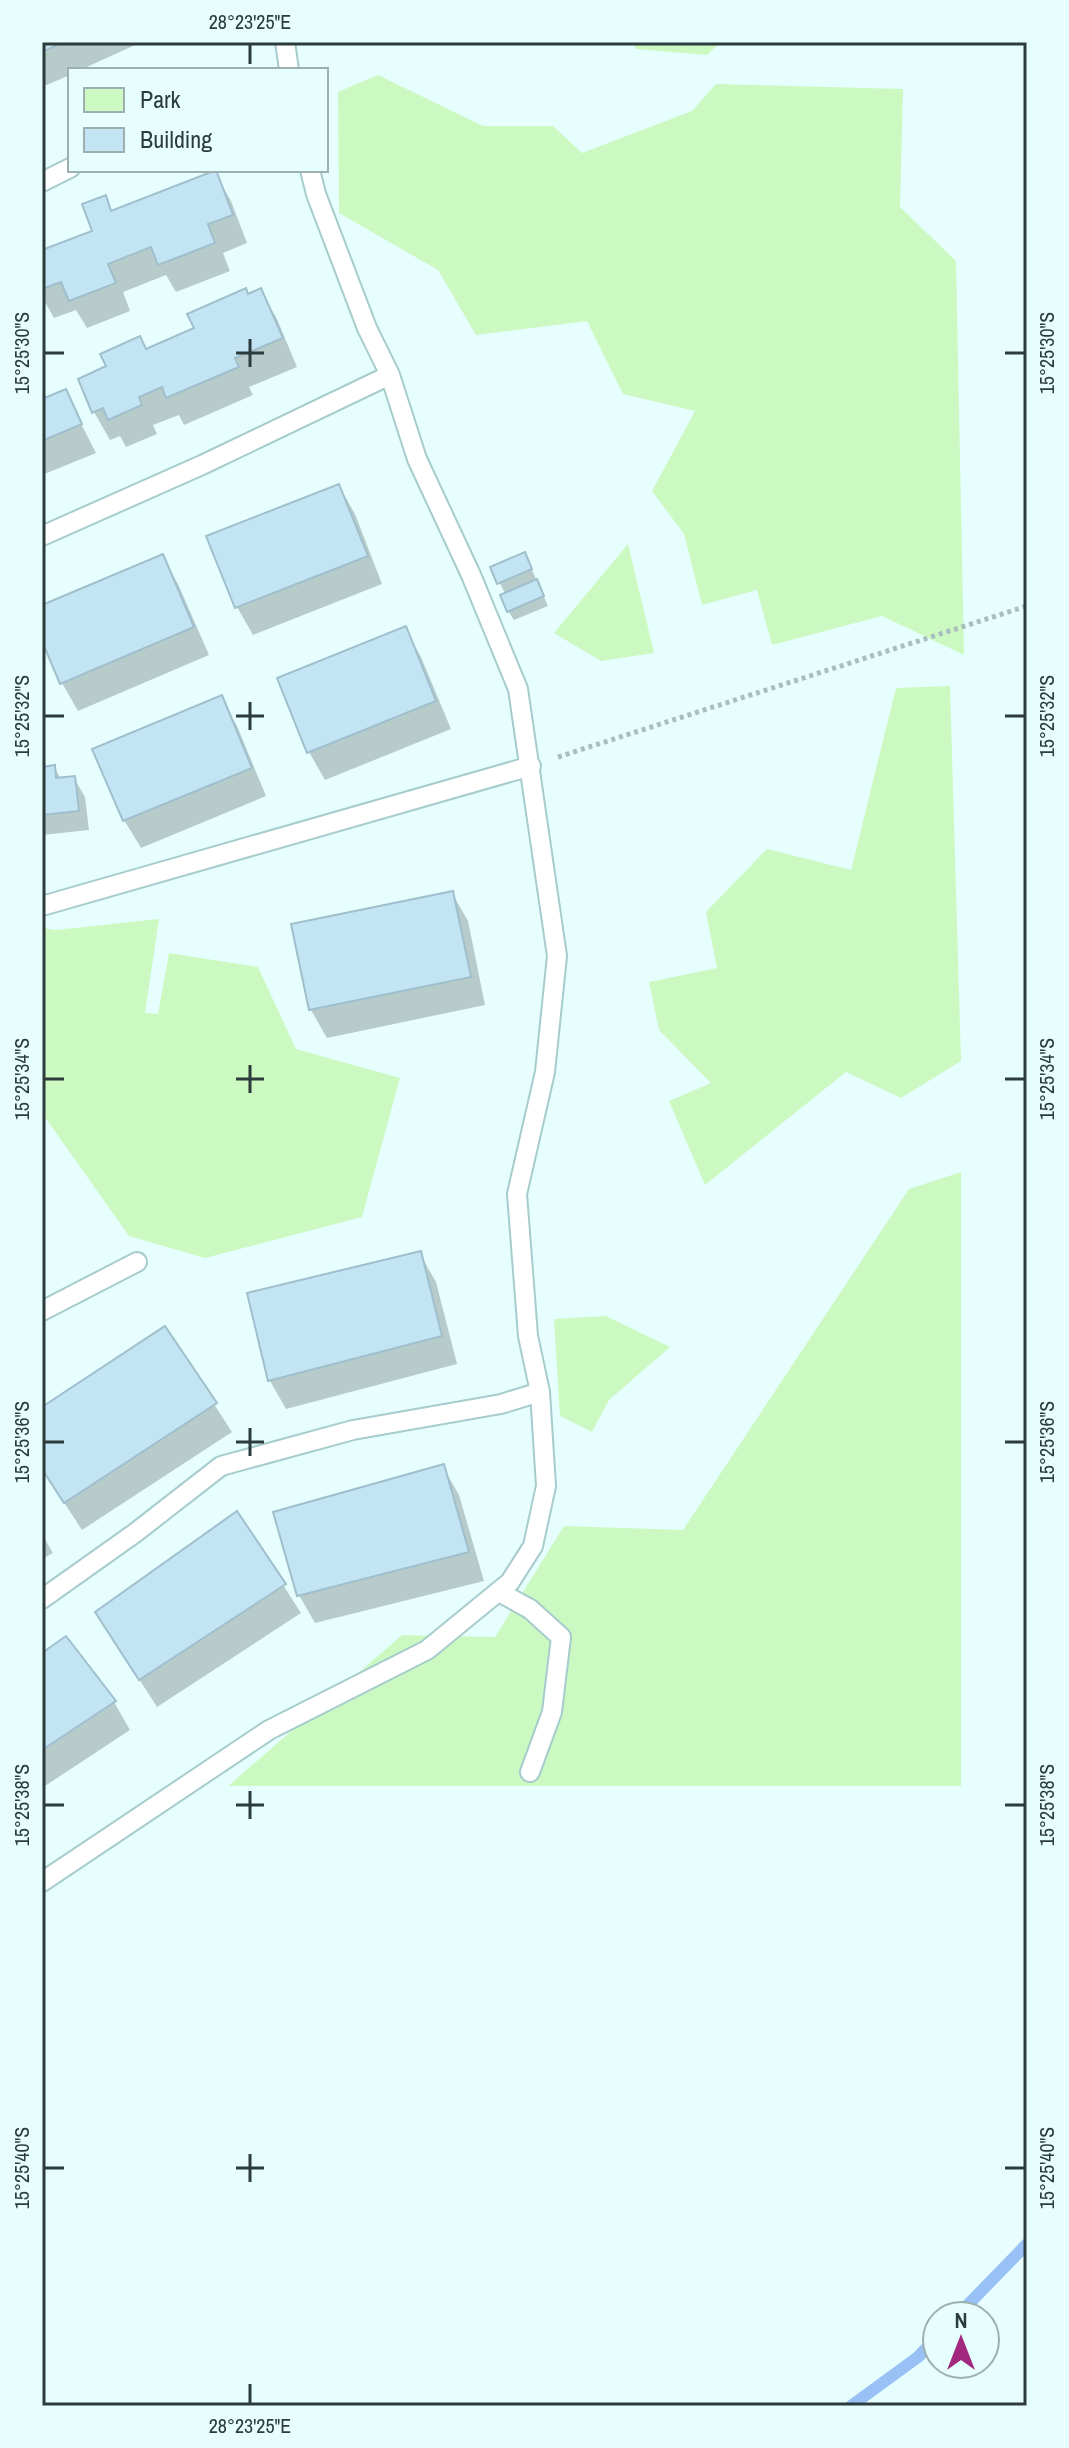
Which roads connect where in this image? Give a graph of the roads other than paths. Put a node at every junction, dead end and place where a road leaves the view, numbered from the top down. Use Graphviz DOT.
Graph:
graph roads {
  1 [pos="285,42"];
  2 [pos="289,68"];
  3 [pos="68,169"];
  4 [pos="310,172"];
  5 [pos="42,182"];
  6 [pos="390,375"];
  7 [pos="42,536"];
  8 [pos="531,766"];
  9 [pos="42,906"];
  10 [pos="137,1262"];
  11 [pos="42,1311"];
  12 [pos="540,1392"];
  13 [pos="499,1592"];
  14 [pos="42,1599"];
  15 [pos="530,1772"];
  16 [pos="42,1882"];
  1 -- 2 [label="lane"];
  3 -- 5 [label="lane"];
  4 -- 6 [label="lane"];
  6 -- 7 [label="lane"];
  6 -- 8 [label="lane"];
  8 -- 9 [label="lane"];
  8 -- 12 [label="lane"];
  10 -- 11 [label="lane"];
  12 -- 13 [label="lane"];
  12 -- 14 [label="lane"];
  13 -- 15 [label="lane"];
  13 -- 16 [label="lane"];
}
